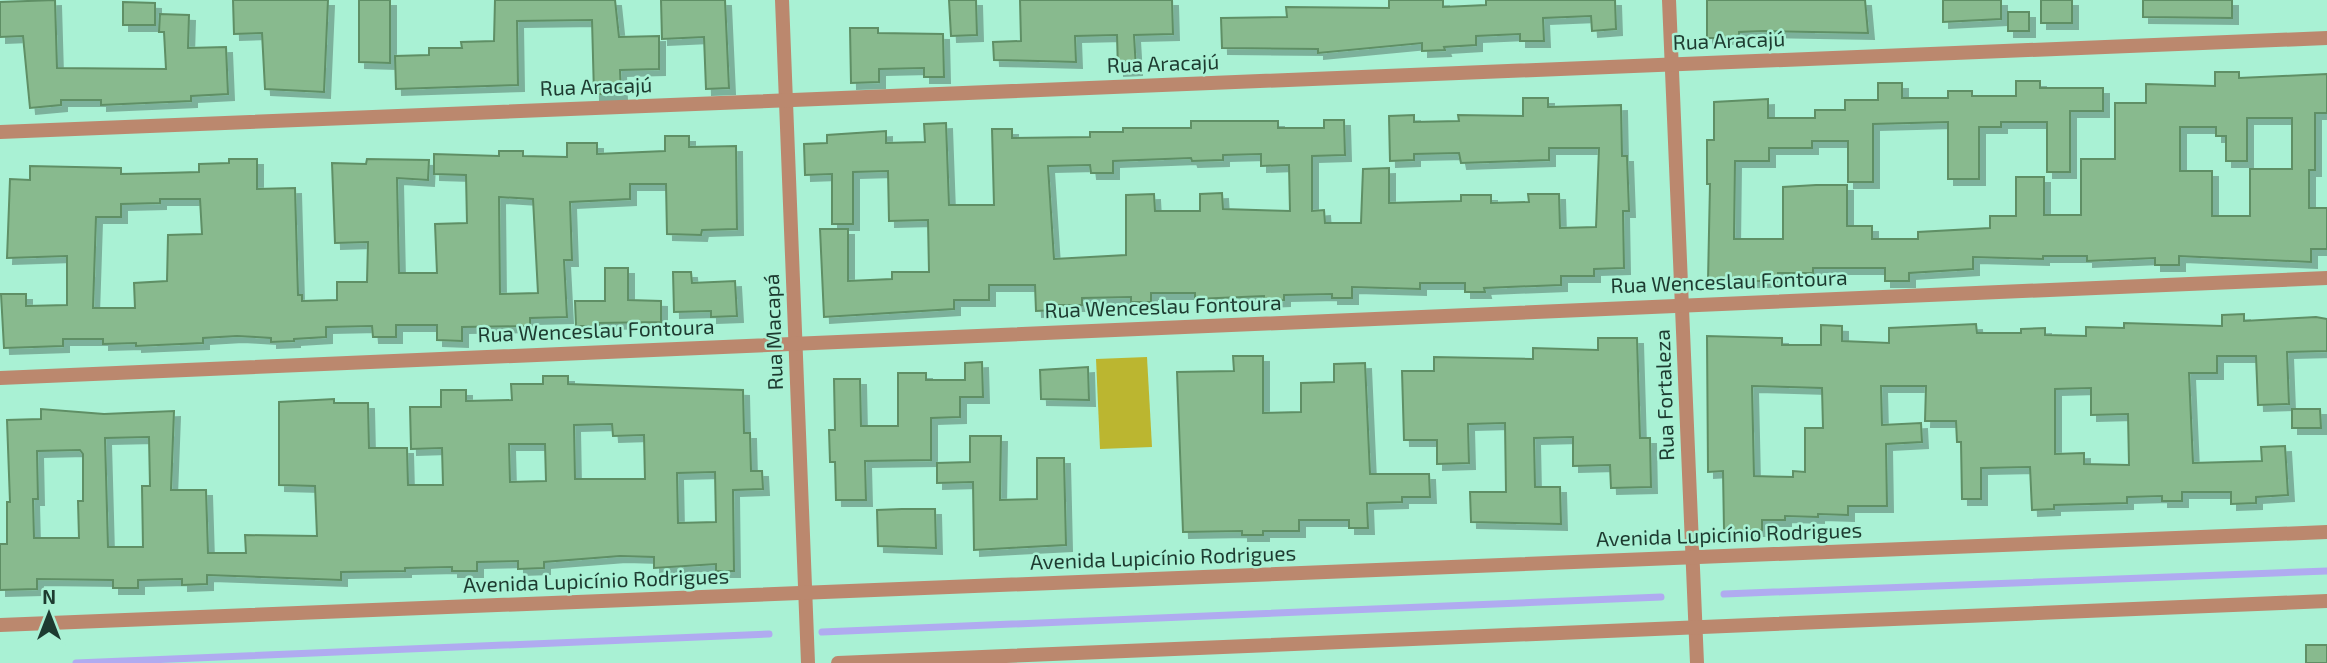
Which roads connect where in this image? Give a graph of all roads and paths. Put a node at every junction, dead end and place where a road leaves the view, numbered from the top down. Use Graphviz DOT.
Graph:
graph roads {
  1 [pos="782,0"];
  2 [pos="1669,0"];
  3 [pos="2327,38"];
  4 [pos="1671,64"];
  5 [pos="786,100"];
  6 [pos="0,132"];
  7 [pos="2327,278"];
  8 [pos="1682,305"];
  9 [pos="795,343"];
  10 [pos="0,378"];
  11 [pos="2327,532"];
  12 [pos="1693,557"];
  13 [pos="805,593"];
  14 [pos="2327,601"];
  15 [pos="0,625"];
  16 [pos="1696,628"];
  17 [pos="808,663"];
  18 [pos="838,663"];
  19 [pos="1697,663"];
  1 -- 5 [label="street, Rua Macapá"];
  2 -- 4 [label="street, Rua Fortaleza"];
  3 -- 4 [label="street, Rua Aracajú"];
  4 -- 5 [label="street, Rua Aracajú"];
  4 -- 8 [label="street, Rua Fortaleza"];
  5 -- 6 [label="street, Rua Aracajú"];
  5 -- 9 [label="street, Rua Macapá"];
  7 -- 8 [label="street, Rua Wenceslau Fontoura"];
  8 -- 9 [label="street, Rua Wenceslau Fontoura"];
  8 -- 12 [label="street, Rua Fortaleza"];
  9 -- 10 [label="street, Rua Wenceslau Fontoura"];
  9 -- 13 [label="street, Rua Macapá"];
  11 -- 12 [label="street, Avenida Lupicínio Rodrigues"];
  12 -- 13 [label="street, Avenida Lupicínio Rodrigues"];
  12 -- 16 [label="street, Rua Fortaleza"];
  13 -- 15 [label="street, Avenida Lupicínio Rodrigues"];
  13 -- 17 [label="street, Rua Macapá"];
  14 -- 16 [label="street"];
  16 -- 18 [label="street"];
  16 -- 19 [label="street, Rua Fortaleza"];
}
